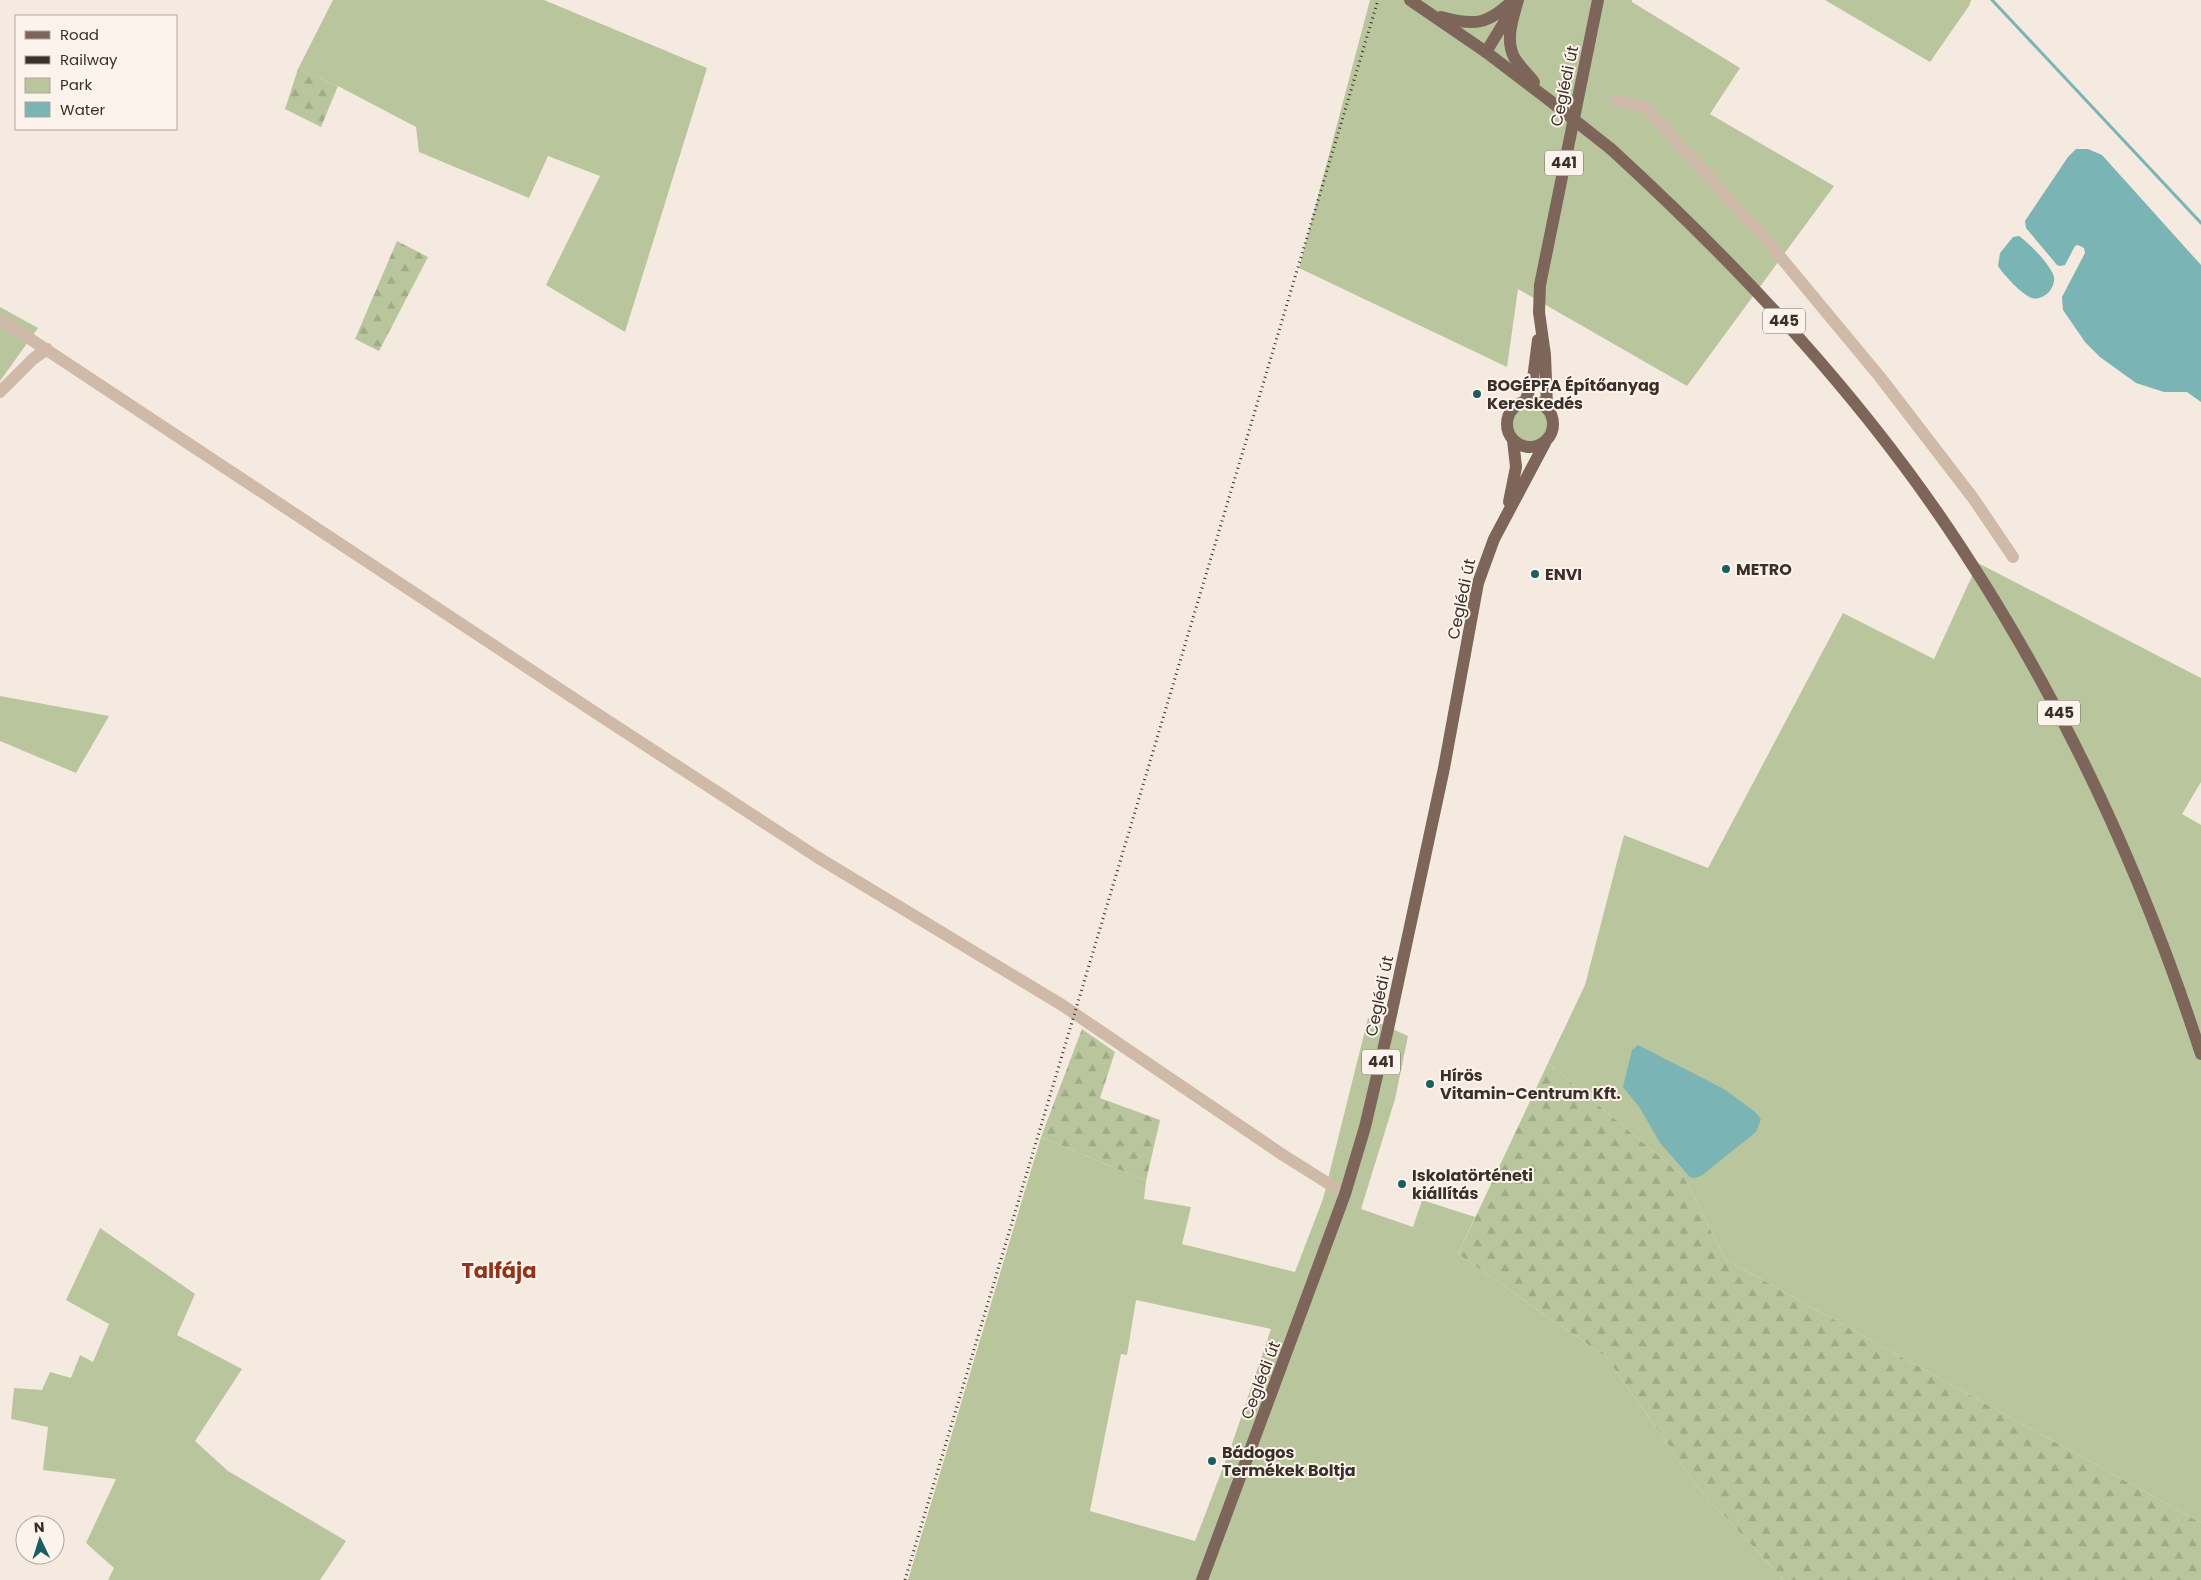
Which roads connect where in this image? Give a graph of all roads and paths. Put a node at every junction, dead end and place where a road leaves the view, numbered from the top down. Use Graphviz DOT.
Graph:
graph roads {
  1 [pos="1410,0"];
  2 [pos="1516,0"];
  3 [pos="1598,0"];
  4 [pos="1435,16"];
  5 [pos="1486,52"];
  6 [pos="1547,98"];
  7 [pos="1616,100"];
  8 [pos="0,319"];
  9 [pos="1540,327"];
  10 [pos="47,349"];
  11 [pos="0,392"];
  12 [pos="1524,402"];
  13 [pos="1547,406"];
  14 [pos="1513,440"];
  15 [pos="1545,443"];
  16 [pos="1503,520"];
  17 [pos="2013,556"];
  18 [pos="2201,1054"];
  19 [pos="1346,1194"];
  20 [pos="1202,1580"];
  1 -- 4 [label="main road, 445"];
  2 -- 4 [label="main road"];
  2 -- 5 [label="main road"];
  2 -- 6 [label="main road"];
  3 -- 9 [label="main road, Ceglédi út / 441"];
  4 -- 5 [label="main road, 445"];
  5 -- 6 [label="main road, 445"];
  6 -- 18 [label="main road, 445, bridge"];
  7 -- 17 [label="street"];
  8 -- 10 [label="street"];
  9 -- 12 [label="main road, Ceglédi út / 441"];
  9 -- 13 [label="main road, Ceglédi út / 441"];
  10 -- 11 [label="street"];
  10 -- 19 [label="street"];
  12 -- 13 [label="main road"];
  12 -- 14 [label="main road, 441"];
  13 -- 15 [label="main road, 441"];
  14 -- 15 [label="main road"];
  14 -- 16 [label="main road, Ceglédi út / 441"];
  15 -- 16 [label="main road, Ceglédi út / 441"];
  16 -- 19 [label="main road, Ceglédi út / 441"];
  19 -- 20 [label="main road, Ceglédi út / 441"];
}
